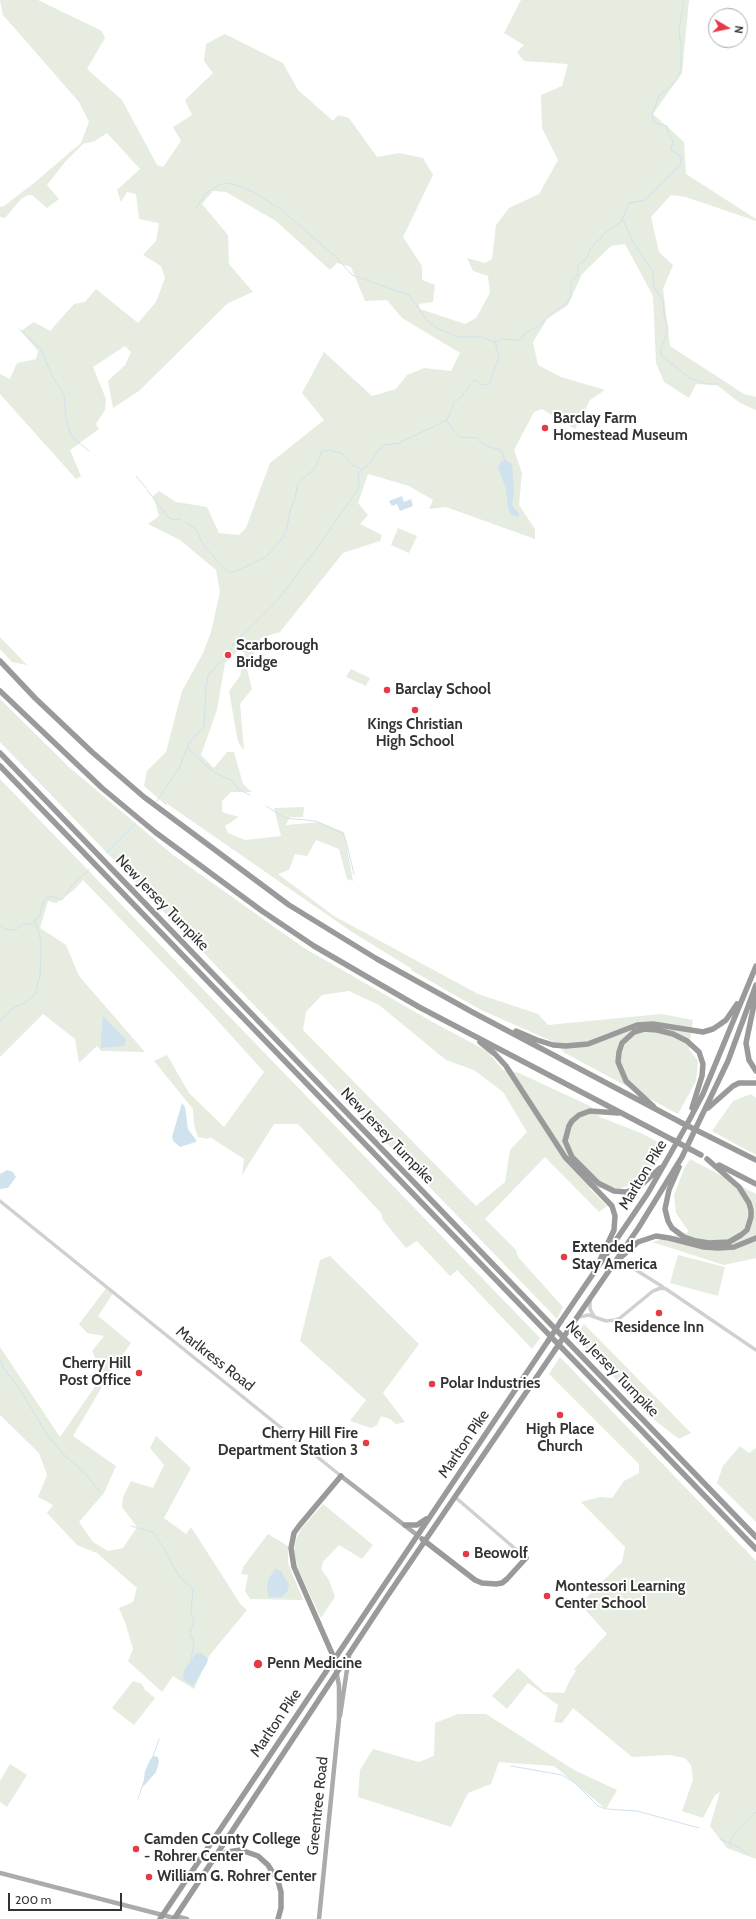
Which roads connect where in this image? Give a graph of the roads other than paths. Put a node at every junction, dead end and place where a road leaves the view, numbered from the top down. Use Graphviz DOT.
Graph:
graph roads {
  1 [pos="0,661"];
  2 [pos="0,691"];
  3 [pos="0,753"];
  4 [pos="0,766"];
  5 [pos="756,966"];
  6 [pos="756,985"];
  7 [pos="747,987"];
  8 [pos="756,995"];
  9 [pos="474,1013"];
  10 [pos="465,1031"];
  11 [pos="756,1071"];
  12 [pos="756,1083"];
  13 [pos="705,1111"];
  14 [pos="622,1114"];
  15 [pos="664,1115"];
  16 [pos="689,1119"];
  17 [pos="682,1157"];
  18 [pos="707,1159"];
  19 [pos="667,1160"];
  20 [pos="756,1160"];
  21 [pos="756,1184"];
  22 [pos="0,1201"];
  23 [pos="756,1238"];
  24 [pos="628,1265"];
  25 [pos="612,1266"];
  26 [pos="593,1275"];
  27 [pos="666,1289"];
  28 [pos="592,1295"];
  29 [pos="595,1317"];
  30 [pos="575,1320"];
  31 [pos="756,1350"];
  32 [pos="342,1476"];
  33 [pos="455,1497"];
  34 [pos="431,1515"];
  35 [pos="404,1525"];
  36 [pos="417,1535"];
  37 [pos="756,1536"];
  38 [pos="425,1541"];
  39 [pos="756,1549"];
  40 [pos="526,1558"];
  41 [pos="349,1653"];
  42 [pos="334,1658"];
  43 [pos="337,1672"];
  44 [pos="339,1719"];
  45 [pos="211,1862"];
  46 [pos="0,1873"];
  47 [pos="162,1916"];
  48 [pos="174,1919"];
  49 [pos="187,1919"];
  50 [pos="278,1919"];
  51 [pos="319,1919"];
  1 -- 9 [label="highway"];
  2 -- 10 [label="highway"];
  3 -- 37 [label="highway, New Jersey Turnpike"];
  4 -- 39 [label="highway, New Jersey Turnpike"];
  5 -- 7 [label="highway, Marlton Pike"];
  6 -- 13 [label="highway, Marlton Pike"];
  7 -- 9 [label="highway"];
  7 -- 16 [label="highway, Marlton Pike"];
  8 -- 11 [label="highway"];
  9 -- 15 [label="highway"];
  10 -- 14 [label="highway"];
  10 -- 26 [label="highway"];
  12 -- 13 [label="highway"];
  13 -- 17 [label="highway, Marlton Pike"];
  14 -- 18 [label="highway, bridge"];
  14 -- 19 [label="highway"];
  15 -- 16 [label="highway"];
  15 -- 20 [label="highway, bridge"];
  16 -- 19 [label="highway, Marlton Pike"];
  17 -- 18 [label="highway"];
  17 -- 25 [label="highway, Marlton Pike"];
  18 -- 21 [label="highway"];
  19 -- 26 [label="highway, Marlton Pike"];
  22 -- 32 [label="street, Marlkress Road"];
  23 -- 25 [label="highway"];
  24 -- 27 [label="street"];
  25 -- 28 [label="highway, Marlton Pike"];
  26 -- 34 [label="highway, Marlton Pike, bridge"];
  27 -- 29 [label="street"];
  27 -- 31 [label="street"];
  28 -- 29 [label="street"];
  28 -- 30 [label="highway, Marlton Pike"];
  29 -- 30 [label="street"];
  30 -- 33 [label="highway, Marlton Pike, bridge"];
  32 -- 35 [label="main road, Marlkress Road"];
  32 -- 42 [label="highway"];
  33 -- 38 [label="highway, Marlton Pike"];
  33 -- 40 [label="street"];
  34 -- 35 [label="highway"];
  34 -- 36 [label="highway, Marlton Pike"];
  35 -- 36 [label="main road, Marlkress Road"];
  36 -- 38 [label="highway"];
  36 -- 42 [label="highway, Marlton Pike"];
  38 -- 40 [label="highway"];
  38 -- 41 [label="highway, Marlton Pike"];
  41 -- 43 [label="highway, Marlton Pike"];
  41 -- 44 [label="main road, Greentree Road"];
  42 -- 43 [label="main road, Greentree Road"];
  42 -- 47 [label="highway, Marlton Pike"];
  43 -- 44 [label="main road, Greentree Road"];
  43 -- 45 [label="highway, Marlton Pike"];
  44 -- 51 [label="main road, Greentree Road"];
  45 -- 48 [label="highway, Marlton Pike"];
  45 -- 50 [label="highway"];
  46 -- 47 [label="main road"];
  47 -- 48 [label="main road"];
  48 -- 49 [label="main road"];
}
